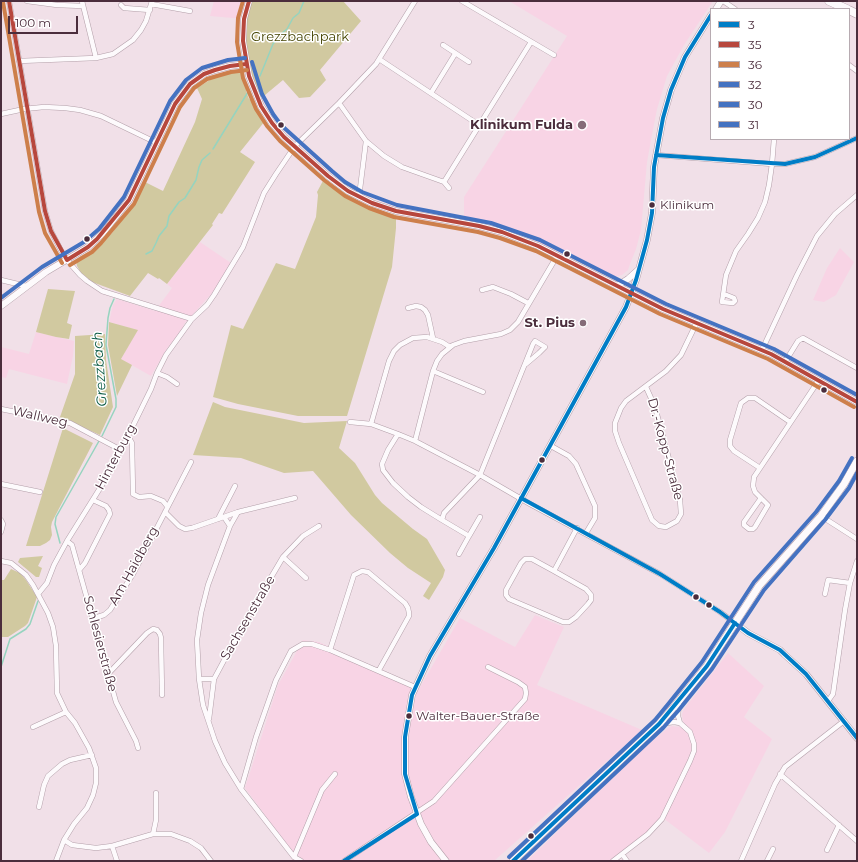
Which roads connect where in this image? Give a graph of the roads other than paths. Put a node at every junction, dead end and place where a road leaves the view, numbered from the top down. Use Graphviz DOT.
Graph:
graph roads {
  1 [pos="9,1"];
  2 [pos="27,1"];
  3 [pos="249,1"];
  4 [pos="415,1"];
  5 [pos="462,1"];
  6 [pos="722,1"];
  7 [pos="829,1"];
  8 [pos="151,2"];
  9 [pos="82,3"];
  10 [pos="121,5"];
  11 [pos="733,8"];
  12 [pos="846,8"];
  13 [pos="150,10"];
  14 [pos="190,11"];
  15 [pos="710,18"];
  16 [pos="531,42"];
  17 [pos="444,45"];
  18 [pos="455,54"];
  19 [pos="554,55"];
  20 [pos="96,58"];
  21 [pos="379,59"];
  22 [pos="19,61"];
  23 [pos="470,62"];
  24 [pos="246,64"];
  25 [pos="431,93"];
  26 [pos="339,103"];
  27 [pos="27,109"];
  28 [pos="1,114"];
  29 [pos="480,125"];
  30 [pos="857,138"];
  31 [pos="774,140"];
  32 [pos="366,141"];
  33 [pos="157,143"];
  34 [pos="295,146"];
  35 [pos="656,155"];
  36 [pos="772,164"];
  37 [pos="444,182"];
  38 [pos="449,188"];
  39 [pos="857,195"];
  40 [pos="359,197"];
  41 [pos="557,256"];
  42 [pos="67,260"];
  43 [pos="639,269"];
  44 [pos="1,280"];
  45 [pos="26,286"];
  46 [pos="617,286"];
  47 [pos="482,290"];
  48 [pos="631,293"];
  49 [pos="724,294"];
  50 [pos="528,303"];
  51 [pos="1,306"];
  52 [pos="408,308"];
  53 [pos="192,319"];
  54 [pos="697,322"];
  55 [pos="433,338"];
  56 [pos="450,347"];
  57 [pos="762,350"];
  58 [pos="785,362"];
  59 [pos="526,364"];
  60 [pos="857,368"];
  61 [pos="433,371"];
  62 [pos="157,372"];
  63 [pos="819,380"];
  64 [pos="177,384"];
  65 [pos="646,387"];
  66 [pos="483,392"];
  67 [pos="857,402"];
  68 [pos="1,409"];
  69 [pos="350,422"];
  70 [pos="790,422"];
  71 [pos="371,424"];
  72 [pos="398,434"];
  73 [pos="128,436"];
  74 [pos="415,441"];
  75 [pos="551,446"];
  76 [pos="121,450"];
  77 [pos="857,461"];
  78 [pos="191,462"];
  79 [pos="760,468"];
  80 [pos="480,475"];
  81 [pos="1,484"];
  82 [pos="235,486"];
  83 [pos="40,492"];
  84 [pos="295,498"];
  85 [pos="522,498"];
  86 [pos="761,498"];
  87 [pos="93,500"];
  88 [pos="167,506"];
  89 [pos="165,512"];
  90 [pos="238,512"];
  91 [pos="821,516"];
  92 [pos="224,517"];
  93 [pos="480,517"];
  94 [pos="218,519"];
  95 [pos="1,520"];
  96 [pos="442,520"];
  97 [pos="230,526"];
  98 [pos="319,526"];
  99 [pos="577,528"];
  100 [pos="1,532"];
  101 [pos="586,534"];
  102 [pos="469,536"];
  103 [pos="857,540"];
  104 [pos="67,541"];
  105 [pos="460,554"];
  106 [pos="283,557"];
  107 [pos="1,560"];
  108 [pos="857,561"];
  109 [pos="80,569"];
  110 [pos="554,571"];
  111 [pos="306,578"];
  112 [pos="850,583"];
  113 [pos="38,594"];
  114 [pos="825,594"];
  115 [pos="94,618"];
  116 [pos="735,623"];
  117 [pos="330,650"];
  118 [pos="488,667"];
  119 [pos="379,670"];
  120 [pos="108,674"];
  121 [pos="199,679"];
  122 [pos="214,679"];
  123 [pos="415,687"];
  124 [pos="162,695"];
  125 [pos="828,701"];
  126 [pos="679,702"];
  127 [pos="66,712"];
  128 [pos="208,720"];
  129 [pos="844,721"];
  130 [pos="680,723"];
  131 [pos="659,724"];
  132 [pos="33,727"];
  133 [pos="857,738"];
  134 [pos="138,748"];
  135 [pos="92,755"];
  136 [pos="335,774"];
  137 [pos="780,774"];
  138 [pos="241,788"];
  139 [pos="156,793"];
  140 [pos="39,807"];
  141 [pos="417,814"];
  142 [pos="839,825"];
  143 [pos="153,834"];
  144 [pos="64,840"];
  145 [pos="857,841"];
  146 [pos="112,846"];
  147 [pos="773,849"];
  148 [pos="827,850"];
  149 [pos="622,854"];
  150 [pos="294,857"];
  151 [pos="56,861"];
  152 [pos="117,861"];
  153 [pos="211,861"];
  154 [pos="301,861"];
  155 [pos="344,861"];
  156 [pos="446,861"];
  157 [pos="513,861"];
  158 [pos="613,861"];
  159 [pos="627,861"];
  160 [pos="741,861"];
  161 [pos="767,861"];
  1 -- 22 [label="street"];
  2 -- 9 [label="street"];
  3 -- 24 [label="main road"];
  4 -- 21 [label="street, Hinterburg"];
  5 -- 16 [label="street"];
  6 -- 11 [label="street"];
  7 -- 12 [label="highway"];
  8 -- 13 [label="street"];
  8 -- 14 [label="street"];
  9 -- 20 [label="street"];
  10 -- 13 [label="street"];
  13 -- 20 [label="street"];
  15 -- 35 [label="main road"];
  16 -- 19 [label="street"];
  16 -- 29 [label="street"];
  17 -- 18 [label="street"];
  18 -- 23 [label="street"];
  18 -- 25 [label="street"];
  20 -- 22 [label="street"];
  21 -- 25 [label="street"];
  21 -- 26 [label="street, Hinterburg"];
  22 -- 27 [label="street"];
  24 -- 33 [label="main road"];
  24 -- 34 [label="main road"];
  25 -- 29 [label="street"];
  26 -- 32 [label="street"];
  26 -- 34 [label="street, Hinterburg"];
  27 -- 28 [label="street"];
  27 -- 33 [label="street"];
  27 -- 42 [label="street"];
  29 -- 37 [label="street"];
  30 -- 36 [label="street"];
  31 -- 36 [label="street"];
  32 -- 37 [label="street"];
  32 -- 40 [label="street"];
  33 -- 42 [label="main road"];
  34 -- 40 [label="main road"];
  34 -- 53 [label="street, Hinterburg"];
  35 -- 36 [label="street"];
  35 -- 43 [label="main road"];
  36 -- 49 [label="street"];
  37 -- 38 [label="street"];
  39 -- 57 [label="street"];
  40 -- 41 [label="main road"];
  41 -- 46 [label="main road"];
  41 -- 50 [label="street"];
  42 -- 45 [label="main road"];
  42 -- 53 [label="street"];
  43 -- 46 [label="main road"];
  43 -- 48 [label="main road"];
  44 -- 45 [label="street"];
  45 -- 51 [label="main road"];
  46 -- 48 [label="main road"];
  47 -- 50 [label="street"];
  48 -- 54 [label="main road"];
  48 -- 75 [label="main road"];
  50 -- 56 [label="street"];
  52 -- 55 [label="street"];
  53 -- 62 [label="street, Hinterburg"];
  54 -- 57 [label="main road"];
  54 -- 65 [label="street, Dr.-Kopp-Straße"];
  55 -- 56 [label="street"];
  55 -- 71 [label="street"];
  56 -- 61 [label="street"];
  57 -- 58 [label="main road"];
  58 -- 60 [label="street"];
  58 -- 63 [label="main road"];
  59 -- 59 [label="street"];
  59 -- 80 [label="street"];
  61 -- 66 [label="street"];
  61 -- 74 [label="street"];
  62 -- 64 [label="street"];
  62 -- 73 [label="street, Hinterburg"];
  63 -- 67 [label="main road"];
  63 -- 70 [label="street"];
  65 -- 65 [label="street, Dr.-Kopp-Straße"];
  68 -- 76 [label="street, Wallweg"];
  69 -- 71 [label="street"];
  70 -- 79 [label="street"];
  70 -- 79 [label="street"];
  71 -- 72 [label="street"];
  72 -- 74 [label="street"];
  72 -- 96 [label="street"];
  73 -- 76 [label="street, Hinterburg"];
  73 -- 88 [label="street"];
  74 -- 80 [label="street"];
  75 -- 85 [label="main road"];
  75 -- 101 [label="street"];
  76 -- 87 [label="street, Hinterburg"];
  77 -- 91 [label="main road"];
  78 -- 88 [label="street, Am Haidberg"];
  79 -- 86 [label="street"];
  80 -- 85 [label="street"];
  80 -- 96 [label="street"];
  81 -- 83 [label="street"];
  82 -- 94 [label="street"];
  84 -- 90 [label="street"];
  85 -- 99 [label="street"];
  85 -- 123 [label="main road"];
  86 -- 86 [label="street"];
  87 -- 104 [label="street, Hinterburg"];
  87 -- 109 [label="street"];
  88 -- 89 [label="street, Am Haidberg"];
  89 -- 94 [label="street"];
  89 -- 115 [label="street, Am Haidberg"];
  90 -- 92 [label="street"];
  90 -- 97 [label="street"];
  91 -- 103 [label="street"];
  91 -- 116 [label="main road"];
  92 -- 94 [label="street"];
  92 -- 97 [label="street"];
  93 -- 102 [label="street"];
  95 -- 100 [label="street"];
  96 -- 102 [label="street"];
  97 -- 121 [label="street"];
  98 -- 106 [label="street, Sachsenstraße"];
  99 -- 101 [label="street"];
  99 -- 110 [label="street"];
  101 -- 116 [label="street"];
  102 -- 105 [label="street"];
  104 -- 109 [label="street, Schlesierstraße"];
  104 -- 113 [label="street, Hinterburg"];
  106 -- 111 [label="street"];
  106 -- 122 [label="street, Sachsenstraße"];
  107 -- 113 [label="street"];
  108 -- 112 [label="street"];
  109 -- 115 [label="street, Schlesierstraße"];
  110 -- 110 [label="street"];
  112 -- 114 [label="street"];
  112 -- 125 [label="street"];
  113 -- 127 [label="street"];
  115 -- 120 [label="street, Schlesierstraße"];
  116 -- 125 [label="main road"];
  116 -- 126 [label="main road"];
  117 -- 119 [label="street"];
  117 -- 119 [label="street"];
  117 -- 138 [label="street"];
  118 -- 141 [label="street"];
  119 -- 123 [label="street"];
  120 -- 124 [label="street"];
  120 -- 134 [label="street, Schlesierstraße"];
  121 -- 122 [label="street"];
  121 -- 128 [label="street"];
  122 -- 128 [label="street, Sachsenstraße"];
  123 -- 141 [label="main road"];
  125 -- 129 [label="main road"];
  126 -- 130 [label="street"];
  126 -- 131 [label="main road"];
  127 -- 132 [label="street"];
  127 -- 135 [label="street"];
  128 -- 138 [label="street"];
  129 -- 133 [label="main road"];
  129 -- 137 [label="street"];
  130 -- 131 [label="street"];
  130 -- 149 [label="street"];
  131 -- 157 [label="main road"];
  135 -- 140 [label="street"];
  135 -- 144 [label="street"];
  136 -- 150 [label="street"];
  137 -- 142 [label="street"];
  137 -- 160 [label="street"];
  138 -- 150 [label="street"];
  139 -- 143 [label="street"];
  141 -- 155 [label="street"];
  141 -- 156 [label="main road"];
  142 -- 145 [label="street"];
  142 -- 148 [label="street"];
  143 -- 146 [label="street"];
  143 -- 153 [label="street"];
  144 -- 146 [label="street"];
  144 -- 151 [label="street"];
  146 -- 152 [label="street"];
  147 -- 161 [label="street"];
  149 -- 158 [label="street"];
  149 -- 159 [label="street"];
  150 -- 154 [label="street"];
}
